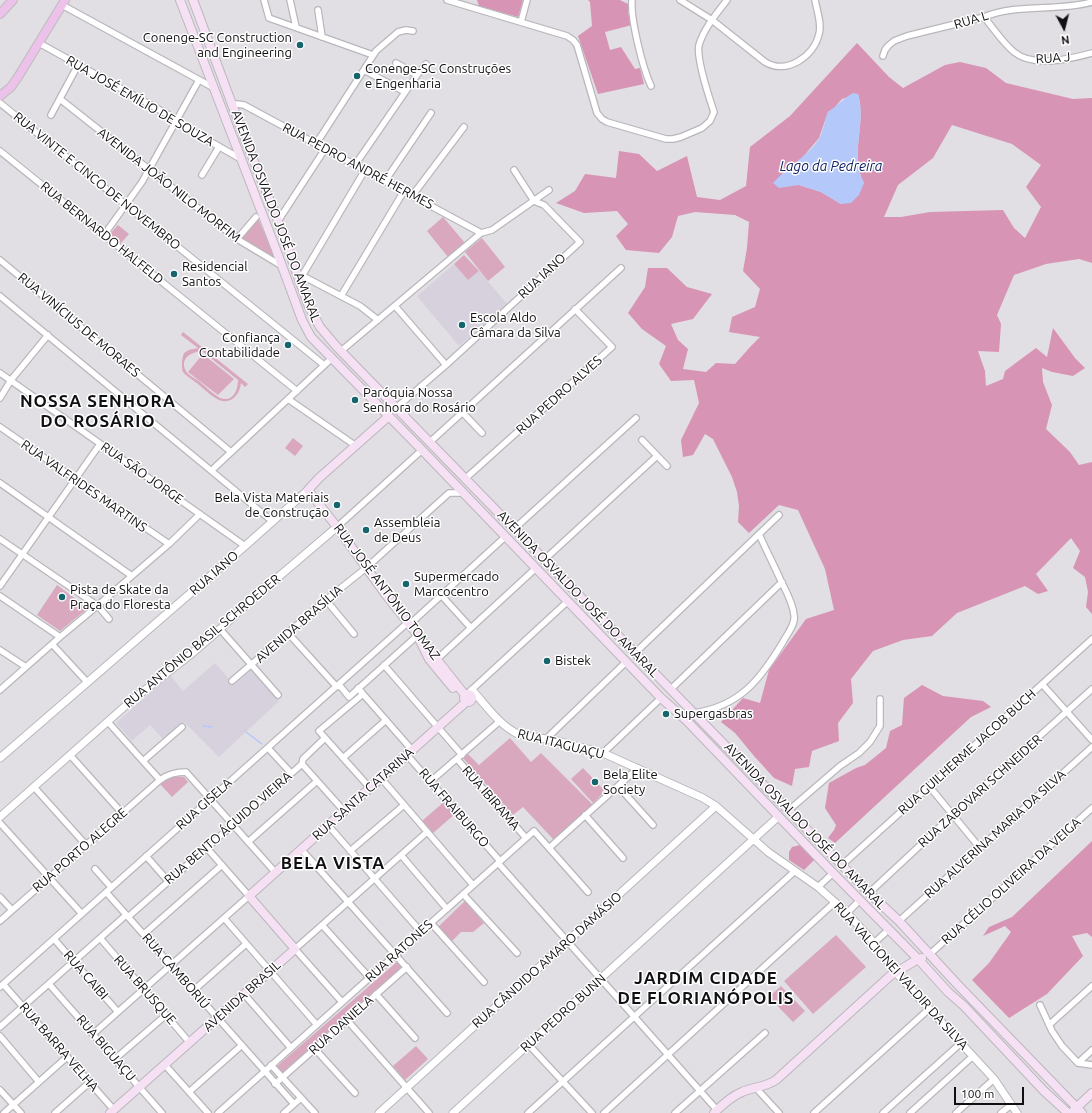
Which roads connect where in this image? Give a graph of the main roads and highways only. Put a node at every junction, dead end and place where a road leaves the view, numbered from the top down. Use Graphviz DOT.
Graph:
graph roads {
  1 [pos="13,0"];
  2 [pos="180,0"];
  3 [pos="193,0"];
  4 [pos="63,2"];
  5 [pos="0,14"];
  6 [pos="0,96"];
  7 [pos="220,104"];
  8 [pos="233,105"];
  9 [pos="245,140"];
  10 [pos="235,143"];
  11 [pos="397,407"];
  12 [pos="389,416"];
  13 [pos="308,490"];
  14 [pos="562,577"];
  15 [pos="553,585"];
  16 [pos="651,687"];
  17 [pos="470,697"];
  18 [pos="678,697"];
  19 [pos="687,721"];
  20 [pos="716,735"];
  21 [pos="876,916"];
  22 [pos="899,921"];
  23 [pos="295,949"];
  24 [pos="918,959"];
  25 [pos="940,966"];
  26 [pos="964,1006"];
  27 [pos="988,1016"];
  28 [pos="1092,1093"];
  29 [pos="1080,1110"];
  30 [pos="716,1111"];
  31 [pos="112,1112"];
  32 [pos="1069,1113"];
  1 -- 5 [label="main road"];
  2 -- 7 [label="main road, AVENIDA OSVALDO JOSÉ DO AMARAL"];
  3 -- 8 [label="main road, AVENIDA OSVALDO JOSÉ DO AMARAL"];
  4 -- 6 [label="main road"];
  7 -- 8 [label="main road"];
  7 -- 10 [label="main road, AVENIDA OSVALDO JOSÉ DO AMARAL"];
  8 -- 9 [label="main road, AVENIDA OSVALDO JOSÉ DO AMARAL"];
  9 -- 10 [label="main road"];
  9 -- 11 [label="main road, AVENIDA OSVALDO JOSÉ DO AMARAL"];
  10 -- 12 [label="main road, AVENIDA OSVALDO JOSÉ DO AMARAL"];
  11 -- 12 [label="main road, RUA IANO"];
  11 -- 14 [label="main road, AVENIDA OSVALDO JOSÉ DO AMARAL"];
  12 -- 13 [label="main road, RUA IANO"];
  12 -- 15 [label="main road, AVENIDA OSVALDO JOSÉ DO AMARAL"];
  13 -- 17 [label="main road, RUA JOSÉ ANTÔNIO TOMAZ"];
  14 -- 15 [label="main road"];
  14 -- 18 [label="main road, AVENIDA OSVALDO JOSÉ DO AMARAL"];
  15 -- 16 [label="main road, AVENIDA OSVALDO JOSÉ DO AMARAL"];
  16 -- 18 [label="main road"];
  16 -- 19 [label="main road, AVENIDA OSVALDO JOSÉ DO AMARAL"];
  17 -- 23 [label="main road, RUA SANTA CATARINA"];
  18 -- 20 [label="main road, AVENIDA OSVALDO JOSÉ DO AMARAL"];
  19 -- 20 [label="main road"];
  19 -- 21 [label="main road, AVENIDA OSVALDO JOSÉ DO AMARAL"];
  20 -- 22 [label="main road, AVENIDA OSVALDO JOSÉ DO AMARAL"];
  21 -- 22 [label="main road"];
  21 -- 24 [label="main road, AVENIDA OSVALDO JOSÉ DO AMARAL"];
  22 -- 25 [label="main road, AVENIDA OSVALDO JOSÉ DO AMARAL"];
  23 -- 31 [label="main road, AVENIDA BRASIL"];
  24 -- 25 [label="main road"];
  24 -- 26 [label="main road, AVENIDA OSVALDO JOSÉ DO AMARAL"];
  24 -- 30 [label="main road"];
  25 -- 27 [label="main road, AVENIDA OSVALDO JOSÉ DO AMARAL"];
  26 -- 27 [label="main road"];
  26 -- 32 [label="main road, AVENIDA OSVALDO JOSÉ DO AMARAL"];
  27 -- 29 [label="main road, AVENIDA OSVALDO JOSÉ DO AMARAL"];
  28 -- 29 [label="main road"];
  29 -- 32 [label="main road"];
}
